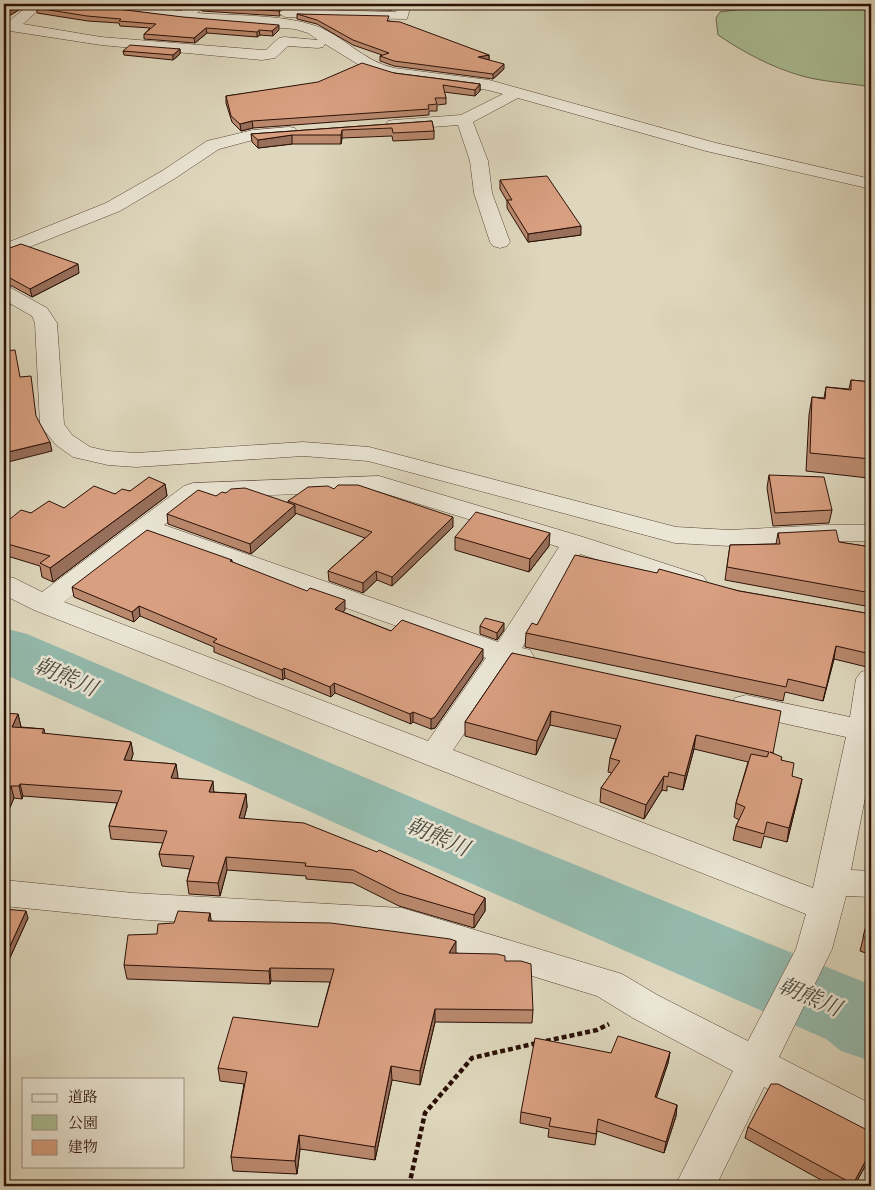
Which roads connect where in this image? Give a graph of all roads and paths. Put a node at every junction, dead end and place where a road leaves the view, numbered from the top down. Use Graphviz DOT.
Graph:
graph roads {
  1 [pos="38,4"];
  2 [pos="82,4"];
  3 [pos="86,4"];
  4 [pos="197,4"];
  5 [pos="404,4"];
  6 [pos="27,15"];
  7 [pos="184,16"];
  8 [pos="45,17"];
  9 [pos="8,26"];
  10 [pos="117,28"];
  11 [pos="265,40"];
  12 [pos="101,41"];
  13 [pos="284,41"];
  14 [pos="337,46"];
  15 [pos="518,92"];
  16 [pos="464,120"];
  17 [pos="378,126"];
  18 [pos="301,132"];
  19 [pos="871,184"];
  20 [pos="500,242"];
  21 [pos="4,250"];
  22 [pos="4,292"];
  23 [pos="576,510"];
  24 [pos="144,528"];
  25 [pos="871,533"];
  26 [pos="566,540"];
  27 [pos="4,584"];
  28 [pos="720,589"];
  29 [pos="44,604"];
  30 [pos="504,654"];
  31 [pos="543,662"];
  32 [pos="871,679"];
  33 [pos="718,699"];
  34 [pos="863,730"];
  35 [pos="434,755"];
  36 [pos="871,884"];
  37 [pos="4,893"];
  38 [pos="829,894"];
  39 [pos="646,1007"];
  40 [pos="760,1060"];
  41 [pos="871,1123"];
  42 [pos="409,1186"];
  43 [pos="695,1186"];
  1 -- 6 [label="street"];
  2 -- 3 [label="street"];
  3 -- 7 [label="street"];
  4 -- 5 [label="street"];
  4 -- 7 [label="street"];
  6 -- 8 [label="street"];
  6 -- 9 [label="street"];
  7 -- 14 [label="street"];
  9 -- 12 [label="street"];
  10 -- 12 [label="street"];
  11 -- 13 [label="street"];
  12 -- 13 [label="street"];
  13 -- 14 [label="street"];
  14 -- 15 [label="street"];
  15 -- 16 [label="street"];
  15 -- 19 [label="street"];
  16 -- 17 [label="street"];
  16 -- 20 [label="street"];
  18 -- 21 [label="street"];
  22 -- 23 [label="street"];
  23 -- 25 [label="street"];
  23 -- 26 [label="street"];
  24 -- 26 [label="street"];
  24 -- 29 [label="street"];
  24 -- 30 [label="street"];
  26 -- 28 [label="street"];
  26 -- 30 [label="street"];
  27 -- 29 [label="street"];
  29 -- 35 [label="street"];
  30 -- 31 [label="street"];
  30 -- 35 [label="street"];
  32 -- 34 [label="street"];
  33 -- 34 [label="street"];
  34 -- 38 [label="street"];
  35 -- 38 [label="street"];
  36 -- 38 [label="street"];
  37 -- 39 [label="street"];
  38 -- 40 [label="street"];
  39 -- 40 [label="street"];
  39 -- 42 [label="path"];
  40 -- 41 [label="street"];
  40 -- 43 [label="street"];
}
